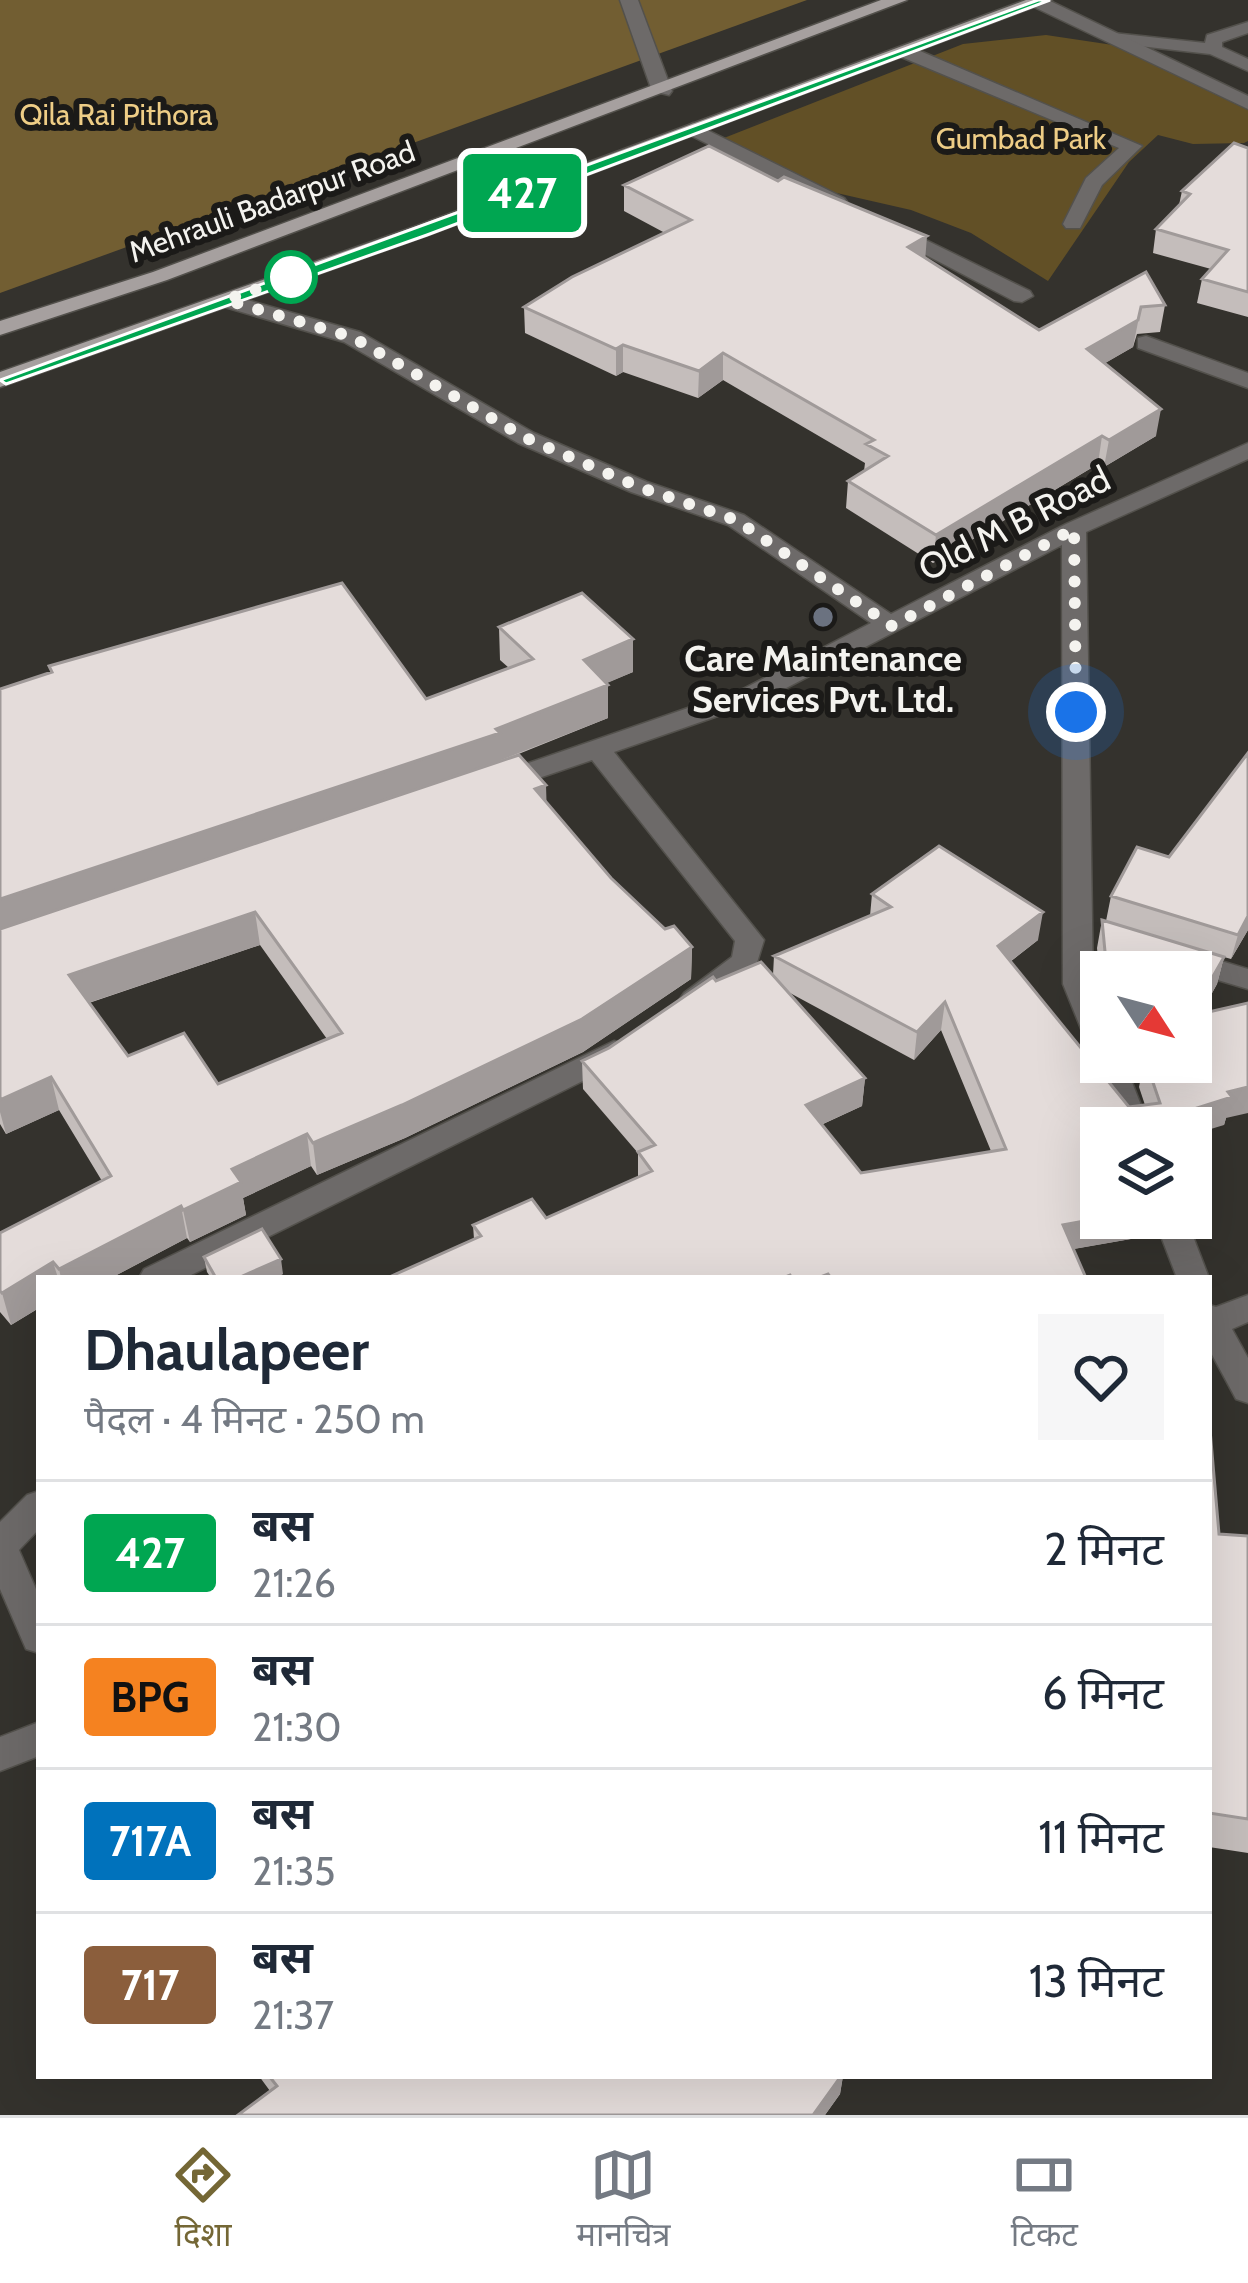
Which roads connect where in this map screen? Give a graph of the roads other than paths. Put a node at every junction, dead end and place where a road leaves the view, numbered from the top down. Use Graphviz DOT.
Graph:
graph roads {
  1 [pos="629,0"];
  2 [pos="898,0"];
  3 [pos="1040,1"];
  4 [pos="1248,27"];
  5 [pos="1112,38"];
  6 [pos="1214,49"];
  7 [pos="906,52"];
  8 [pos="1248,66"];
  9 [pos="662,91"];
  10 [pos="1248,103"];
  11 [pos="658,122"];
  12 [pos="1073,224"];
  13 [pos="1022,296"];
  14 [pos="226,300"];
  15 [pos="0,328"];
  16 [pos="1146,343"];
  17 [pos="0,380"];
  18 [pos="1248,381"];
  19 [pos="1248,450"];
  20 [pos="1074,529"];
  21 [pos="892,626"];
  22 [pos="598,750"];
  23 [pos="465,794"];
  24 [pos="1086,951"];
  25 [pos="1212,968"];
  26 [pos="1248,979"];
  27 [pos="667,1017"];
  28 [pos="631,1041"];
  29 [pos="1178,1239"];
  30 [pos="161,1275"];
  31 [pos="1192,1275"];
  32 [pos="1248,1308"];
  33 [pos="1212,1319"];
  34 [pos="1212,1324"];
  35 [pos="1248,1389"];
  36 [pos="36,1509"];
  37 [pos="0,1547"];
  38 [pos="36,1630"];
  39 [pos="36,1740"];
  40 [pos="0,1754"];
  1 -- 9 [label="street"];
  2 -- 9 [label="main road, Mehrauli Badarpur Road"];
  3 -- 5 [label="street"];
  3 -- 7 [label="main road, Mehrauli Badarpur Road"];
  4 -- 6 [label="lane"];
  5 -- 6 [label="lane"];
  5 -- 10 [label="street"];
  6 -- 8 [label="lane"];
  7 -- 11 [label="main road, Mehrauli Badarpur Road"];
  7 -- 12 [label="street"];
  9 -- 11 [label="main road, Mehrauli Badarpur Road"];
  11 -- 13 [label="street"];
  11 -- 14 [label="main road, Mehrauli Badarpur Road"];
  11 -- 15 [label="main road, Mehrauli Badarpur Road"];
  14 -- 17 [label="main road, Mehrauli Badarpur Road"];
  14 -- 21 [label="street"];
  16 -- 18 [label="street"];
  19 -- 20 [label="street, Old M B Road"];
  20 -- 21 [label="street, Old M B Road"];
  20 -- 24 [label="street"];
  21 -- 22 [label="street, Old M B Road"];
  22 -- 23 [label="street, Old M B Road"];
  22 -- 27 [label="street"];
  25 -- 26 [label="street"];
  28 -- 30 [label="street"];
  29 -- 31 [label="street"];
  32 -- 33 [label="street"];
  34 -- 35 [label="street"];
  36 -- 37 [label="street"];
  37 -- 38 [label="street"];
  39 -- 40 [label="street"];
}
